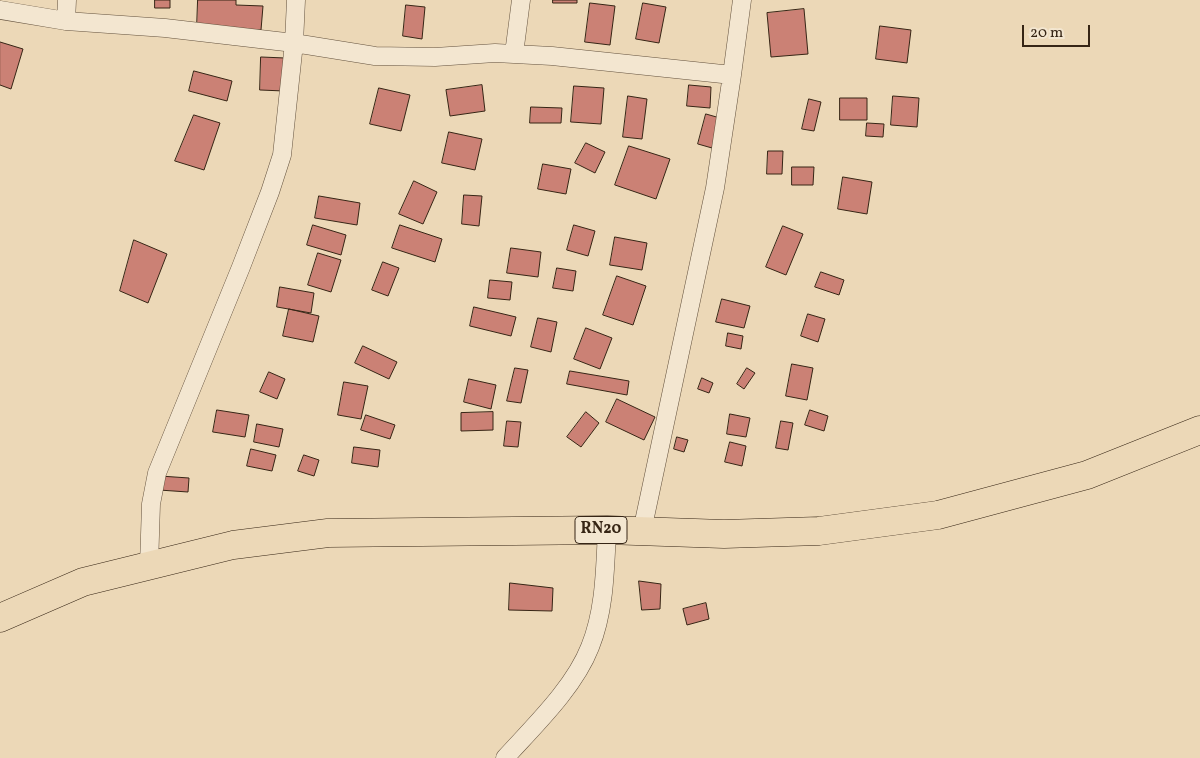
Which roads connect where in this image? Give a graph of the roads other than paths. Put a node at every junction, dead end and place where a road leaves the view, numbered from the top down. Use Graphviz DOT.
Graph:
graph roads {
  1 [pos="67,0"];
  2 [pos="296,0"];
  3 [pos="521,0"];
  4 [pos="742,0"];
  5 [pos="0,10"];
  6 [pos="66,21"];
  7 [pos="294,43"];
  8 [pos="514,54"];
  9 [pos="732,75"];
  10 [pos="1200,430"];
  11 [pos="607,530"];
  12 [pos="642,531"];
  13 [pos="149,566"];
  14 [pos="0,618"];
  15 [pos="504,758"];
  1 -- 6 [label="street"];
  2 -- 7 [label="street"];
  3 -- 8 [label="street"];
  4 -- 9 [label="street"];
  5 -- 6 [label="street"];
  6 -- 7 [label="street"];
  7 -- 8 [label="street"];
  7 -- 13 [label="street"];
  8 -- 9 [label="street"];
  9 -- 12 [label="street"];
  10 -- 12 [label="main road, RN20"];
  11 -- 12 [label="main road, RN20"];
  11 -- 13 [label="main road, RN20"];
  11 -- 15 [label="street"];
  13 -- 14 [label="main road, RN20"];
}
